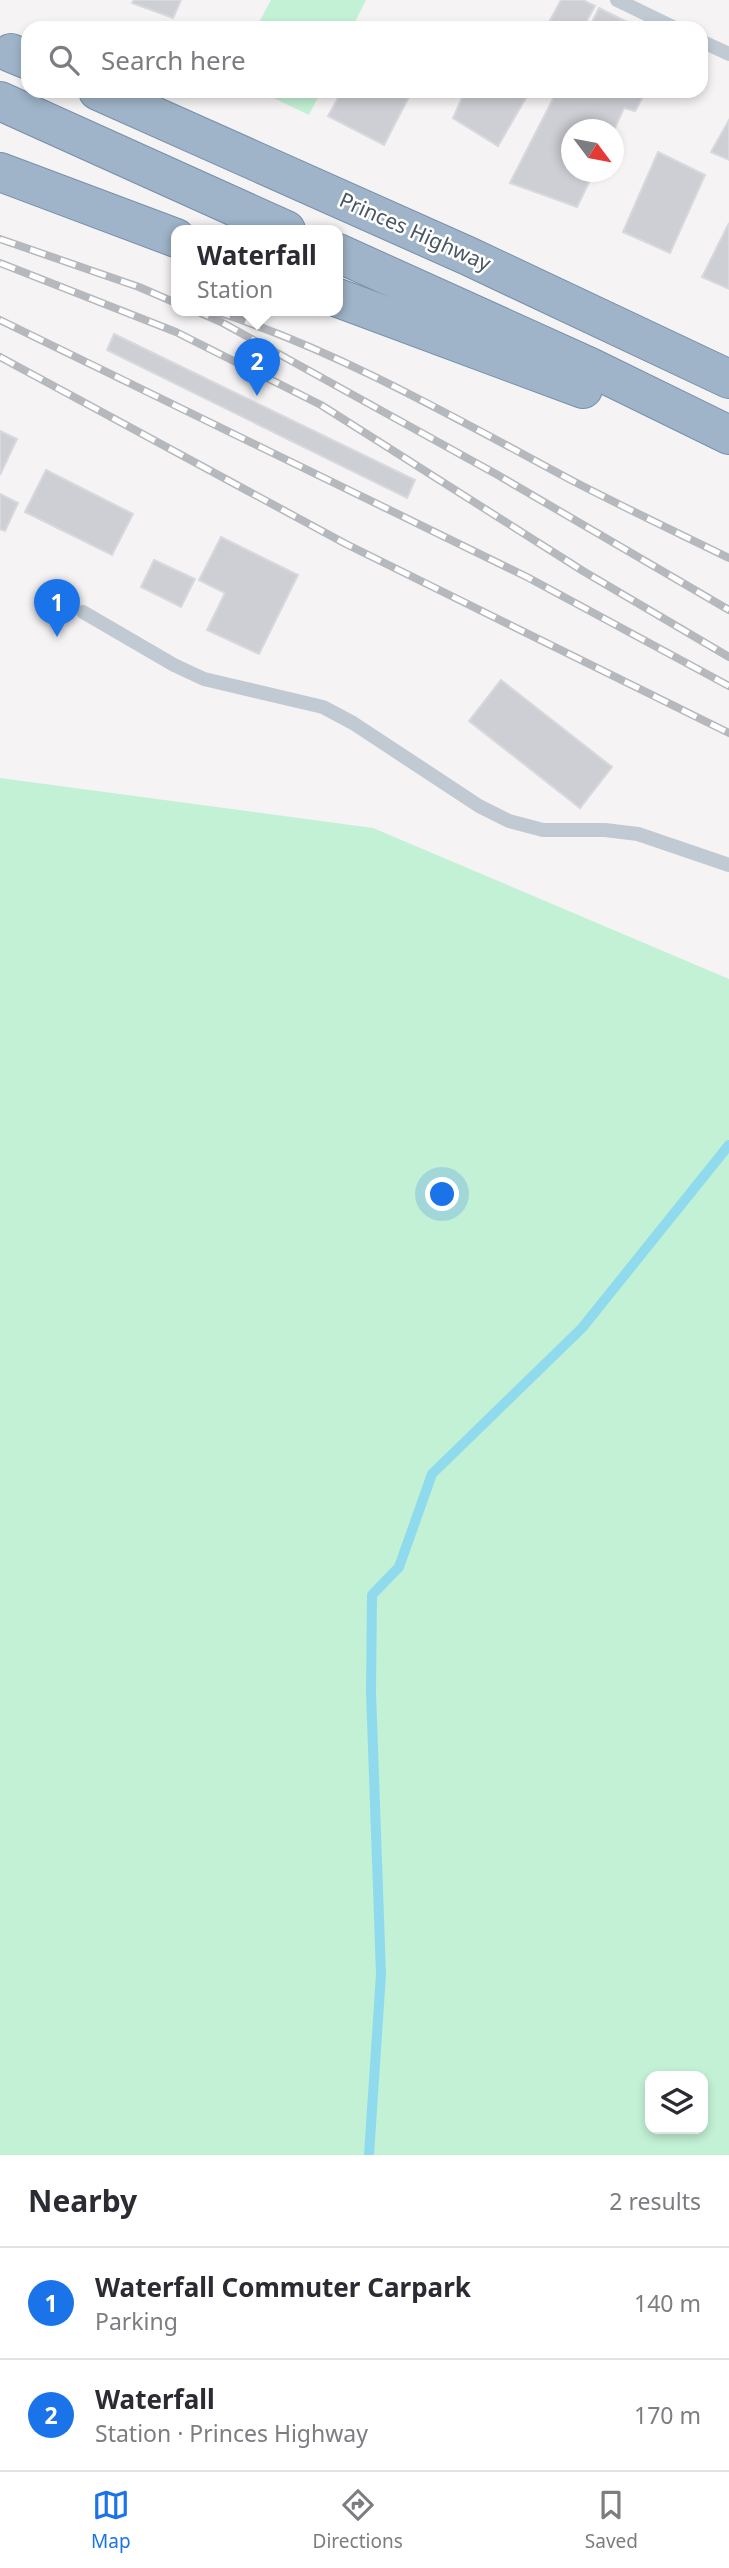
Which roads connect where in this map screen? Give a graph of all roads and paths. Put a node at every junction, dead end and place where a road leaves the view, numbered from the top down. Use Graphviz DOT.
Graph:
graph roads {
  1 [pos="617,0"];
  2 [pos="660,21"];
  3 [pos="708,44"];
  4 [pos="729,54"];
  5 [pos="114,98"];
  6 [pos="0,101"];
  7 [pos="0,172"];
  8 [pos="275,225"];
  9 [pos="171,236"];
  10 [pos="343,255"];
  11 [pos="343,300"];
  12 [pos="729,379"];
  13 [pos="729,435"];
  14 [pos="729,443"];
  15 [pos="83,612"];
  16 [pos="729,865"];
  1 -- 2 [label="lane"];
  3 -- 4 [label="lane"];
  5 -- 12 [label="highway, Princes Highway"];
  6 -- 8 [label="highway"];
  7 -- 9 [label="highway"];
  10 -- 13 [label="highway"];
  11 -- 14 [label="highway"];
  15 -- 16 [label="lane"];
}
